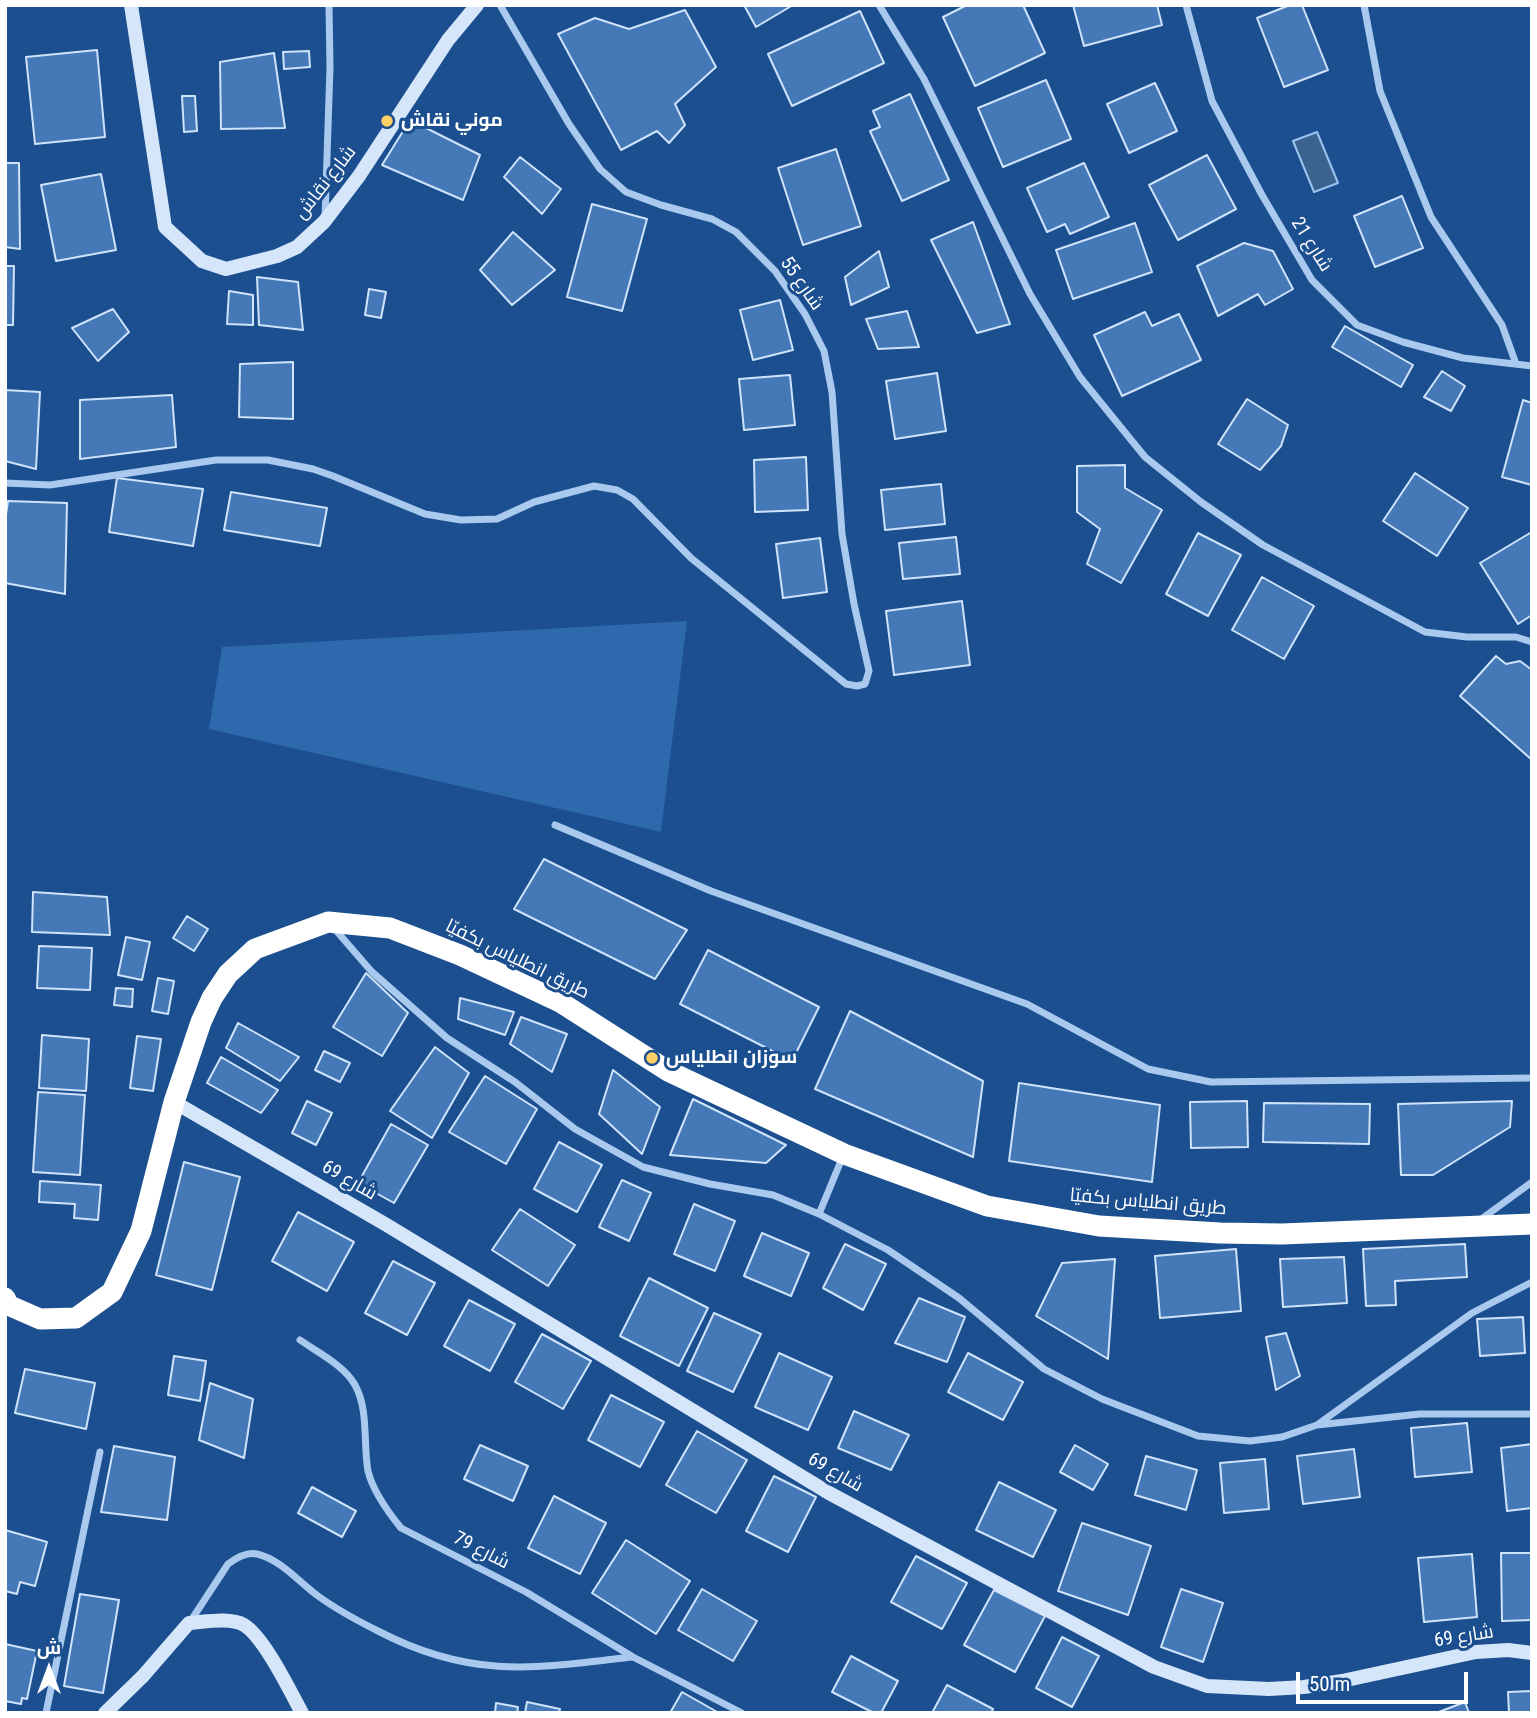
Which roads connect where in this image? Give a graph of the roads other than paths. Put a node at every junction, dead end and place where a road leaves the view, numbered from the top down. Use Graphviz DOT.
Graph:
graph roads {
  1 [pos="131,5"];
  2 [pos="329,5"];
  3 [pos="477,5"];
  4 [pos="500,5"];
  5 [pos="878,5"];
  6 [pos="1186,5"];
  7 [pos="1364,5"];
  8 [pos="324,222"];
  9 [pos="1516,365"];
  10 [pos="1532,366"];
  11 [pos="5,483"];
  12 [pos="1532,642"];
  13 [pos="555,825"];
  14 [pos="328,922"];
  15 [pos="1532,1078"];
  16 [pos="174,1102"];
  17 [pos="844,1154"];
  18 [pos="1532,1182"];
  19 [pos="819,1214"];
  20 [pos="1532,1224"];
  21 [pos="1474,1225"];
  22 [pos="1532,1282"];
  23 [pos="5,1298"];
  24 [pos="300,1340"];
  25 [pos="1532,1414"];
  26 [pos="1317,1425"];
  27 [pos="100,1452"];
  28 [pos="190,1623"];
  29 [pos="1532,1653"];
  30 [pos="633,1657"];
  31 [pos="46,1713"];
  32 [pos="105,1713"];
  33 [pos="302,1713"];
  34 [pos="742,1713"];
  1 -- 8 [label="street, شارع نقاش"];
  2 -- 8 [label="street"];
  3 -- 8 [label="street, شارع نقاش"];
  4 -- 11 [label="street, شارع 55"];
  5 -- 12 [label="street"];
  6 -- 9 [label="street, شارع 21"];
  7 -- 9 [label="street"];
  9 -- 10 [label="street, شارع 21"];
  13 -- 15 [label="street"];
  14 -- 16 [label="highway, طريق انطلياس بكفيّا"];
  14 -- 17 [label="highway, طريق انطلياس بكفيّا"];
  14 -- 19 [label="street"];
  16 -- 23 [label="highway, طريق انطلياس بكفيّا"];
  16 -- 29 [label="street, شارع 69"];
  17 -- 19 [label="street"];
  17 -- 21 [label="highway, طريق انطلياس بكفيّا"];
  18 -- 21 [label="street"];
  19 -- 26 [label="street"];
  20 -- 21 [label="highway, طريق انطلياس بكفيّا"];
  22 -- 26 [label="street"];
  24 -- 30 [label="street, شارع 79"];
  25 -- 26 [label="street"];
  27 -- 31 [label="street"];
  28 -- 30 [label="street"];
  28 -- 32 [label="street"];
  28 -- 33 [label="street"];
  30 -- 34 [label="street, شارع 79"];
}
